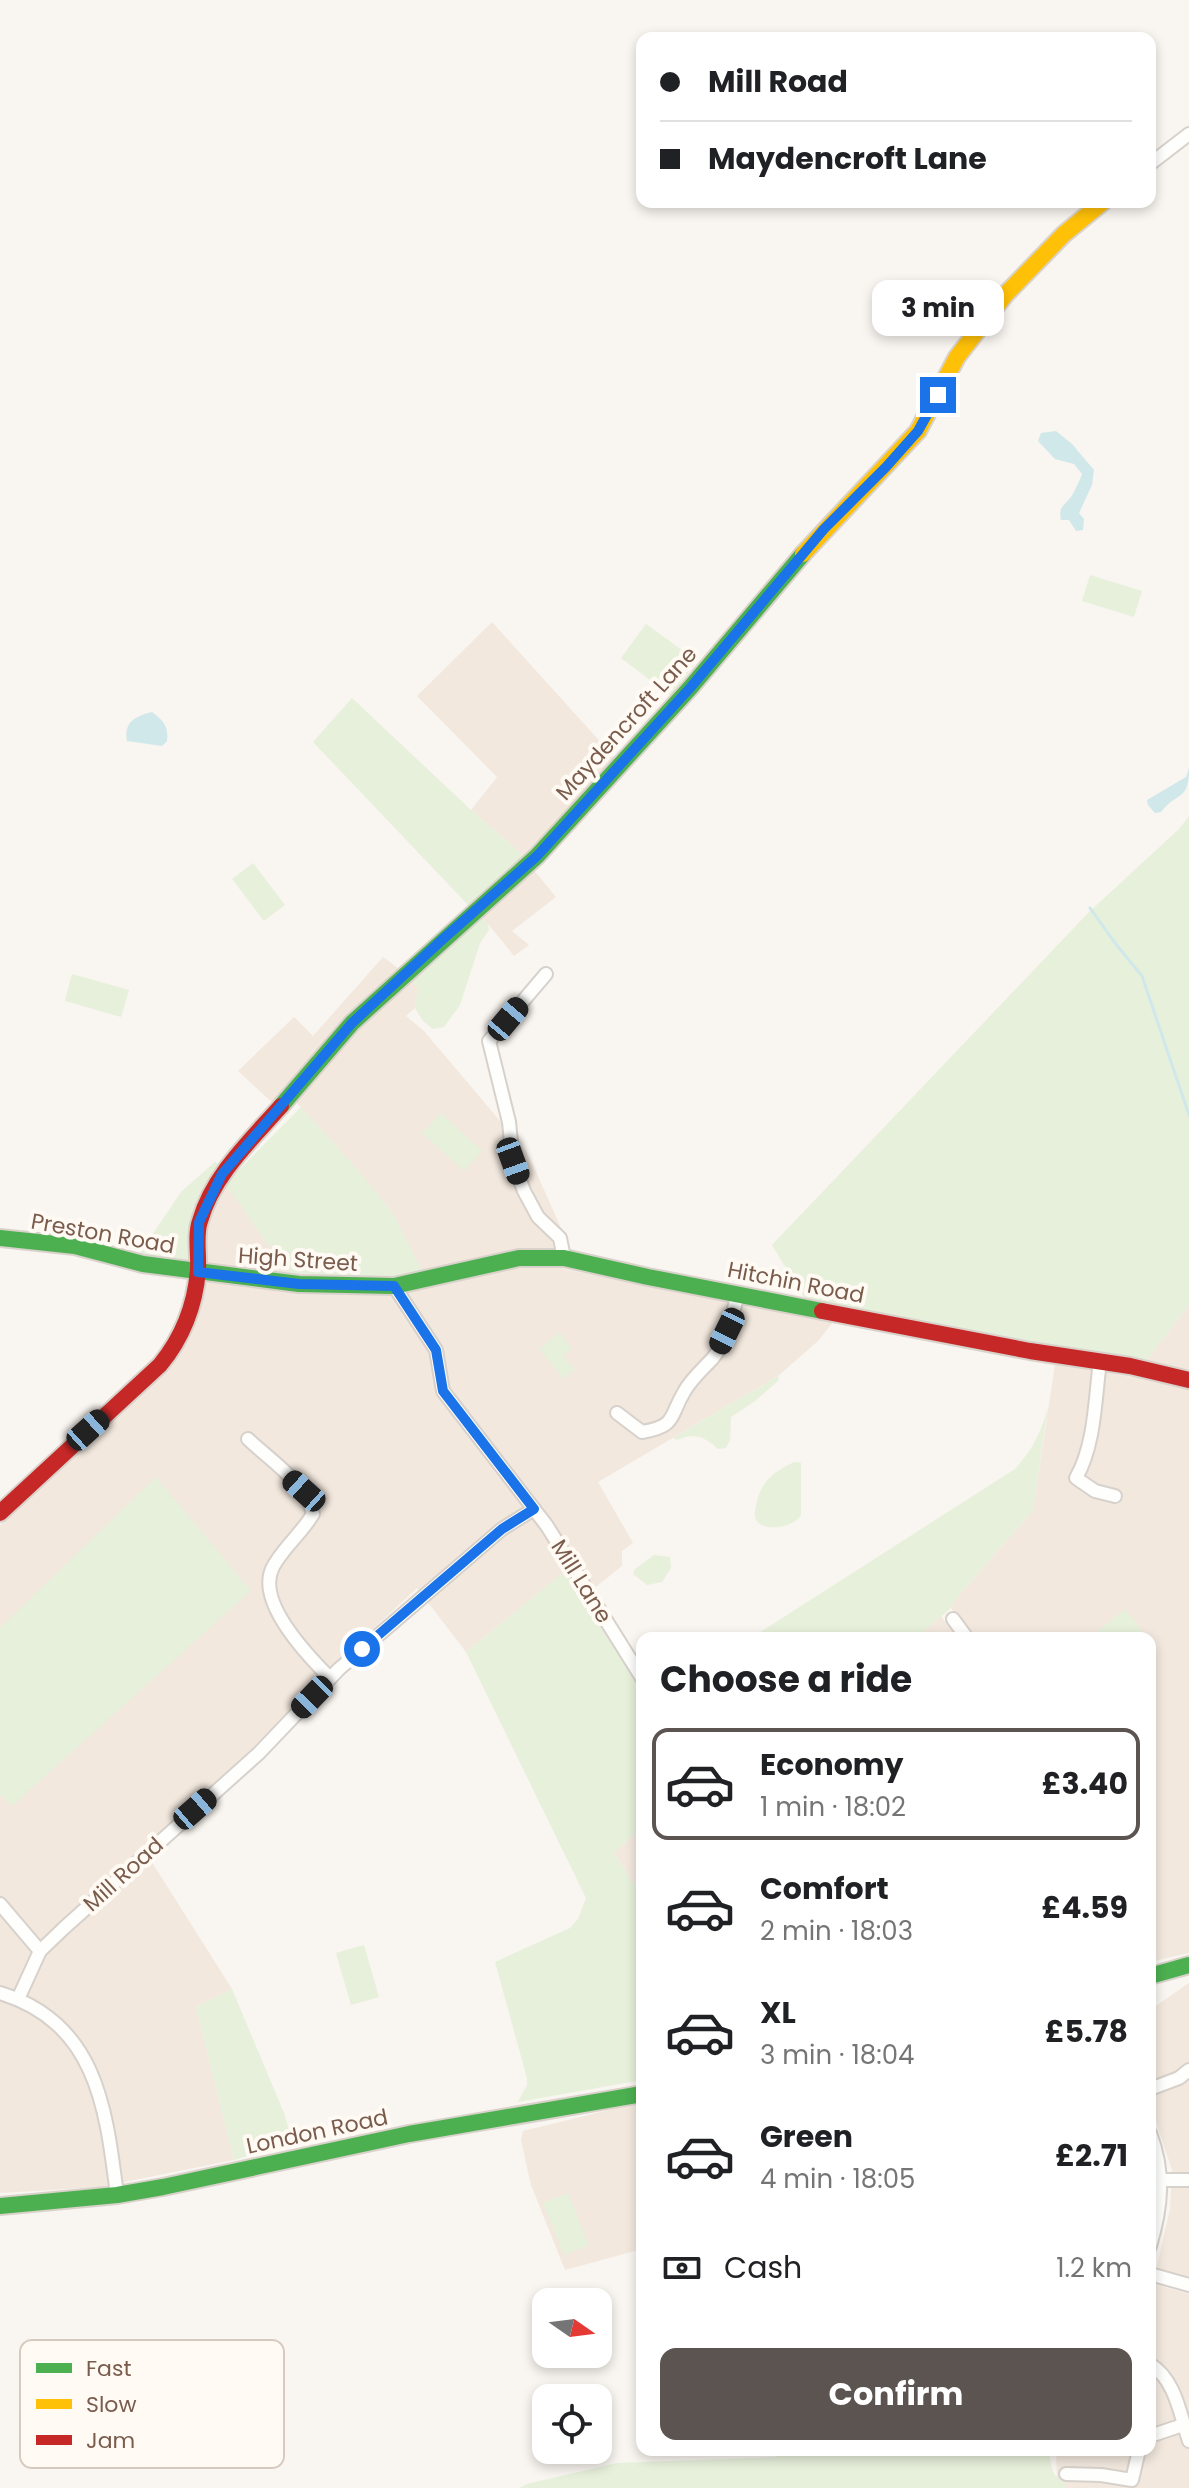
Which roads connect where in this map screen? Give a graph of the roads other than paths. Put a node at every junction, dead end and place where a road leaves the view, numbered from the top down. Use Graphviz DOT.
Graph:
graph roads {
  1 [pos="1189,134"];
  2 [pos="1156,159"];
  3 [pos="1096,208"];
  4 [pos="546,974"];
  5 [pos="0,1238"];
  6 [pos="564,1258"];
  7 [pos="198,1272"];
  8 [pos="394,1286"];
  9 [pos="738,1294"];
  10 [pos="1100,1361"];
  11 [pos="1189,1380"];
  12 [pos="617,1413"];
  13 [pos="248,1439"];
  14 [pos="1115,1496"];
  15 [pos="534,1509"];
  16 [pos="0,1513"];
  17 [pos="953,1619"];
  18 [pos="963,1632"];
  19 [pos="636,1668"];
  20 [pos="330,1678"];
  21 [pos="0,1904"];
  22 [pos="40,1951"];
  23 [pos="1189,1965"];
  24 [pos="1156,1974"];
  25 [pos="0,1993"];
  26 [pos="18,1999"];
  27 [pos="1189,2070"];
  28 [pos="1156,2087"];
  29 [pos="636,2095"];
  30 [pos="1156,2151"];
  31 [pos="1161,2180"];
  32 [pos="1189,2180"];
  33 [pos="117,2195"];
  34 [pos="0,2206"];
  35 [pos="1156,2217"];
  36 [pos="1156,2276"];
  37 [pos="1189,2285"];
  38 [pos="1156,2369"];
  39 [pos="1183,2425"];
  40 [pos="1156,2434"];
  41 [pos="1189,2441"];
  42 [pos="1138,2456"];
  43 [pos="1066,2474"];
  44 [pos="1132,2480"];
  45 [pos="1144,2487"];
  1 -- 2 [label="street"];
  3 -- 7 [label="street, Maydencroft Lane"];
  4 -- 6 [label="street"];
  5 -- 7 [label="street, Preston Road"];
  6 -- 8 [label="street, Hitchin Road"];
  6 -- 9 [label="street, Hitchin Road"];
  7 -- 8 [label="street, High Street"];
  7 -- 16 [label="street, Maydencroft Lane"];
  8 -- 15 [label="street, Mill Lane"];
  9 -- 10 [label="street, Hitchin Road"];
  9 -- 12 [label="street"];
  10 -- 11 [label="street, Hitchin Road"];
  10 -- 14 [label="street"];
  13 -- 20 [label="street"];
  15 -- 19 [label="street, Mill Lane"];
  15 -- 20 [label="street, Mill Road"];
  17 -- 18 [label="street"];
  20 -- 22 [label="street, Mill Road"];
  21 -- 22 [label="street"];
  22 -- 26 [label="street, Mill Road"];
  23 -- 24 [label="street"];
  25 -- 26 [label="street"];
  26 -- 33 [label="street"];
  27 -- 28 [label="street"];
  29 -- 33 [label="street, London Road"];
  30 -- 31 [label="street"];
  31 -- 32 [label="street"];
  31 -- 35 [label="street"];
  33 -- 34 [label="street, London Road"];
  36 -- 37 [label="street"];
  38 -- 39 [label="street"];
  39 -- 40 [label="street"];
  39 -- 41 [label="street"];
  42 -- 44 [label="street"];
  43 -- 44 [label="street"];
  44 -- 45 [label="street"];
}
